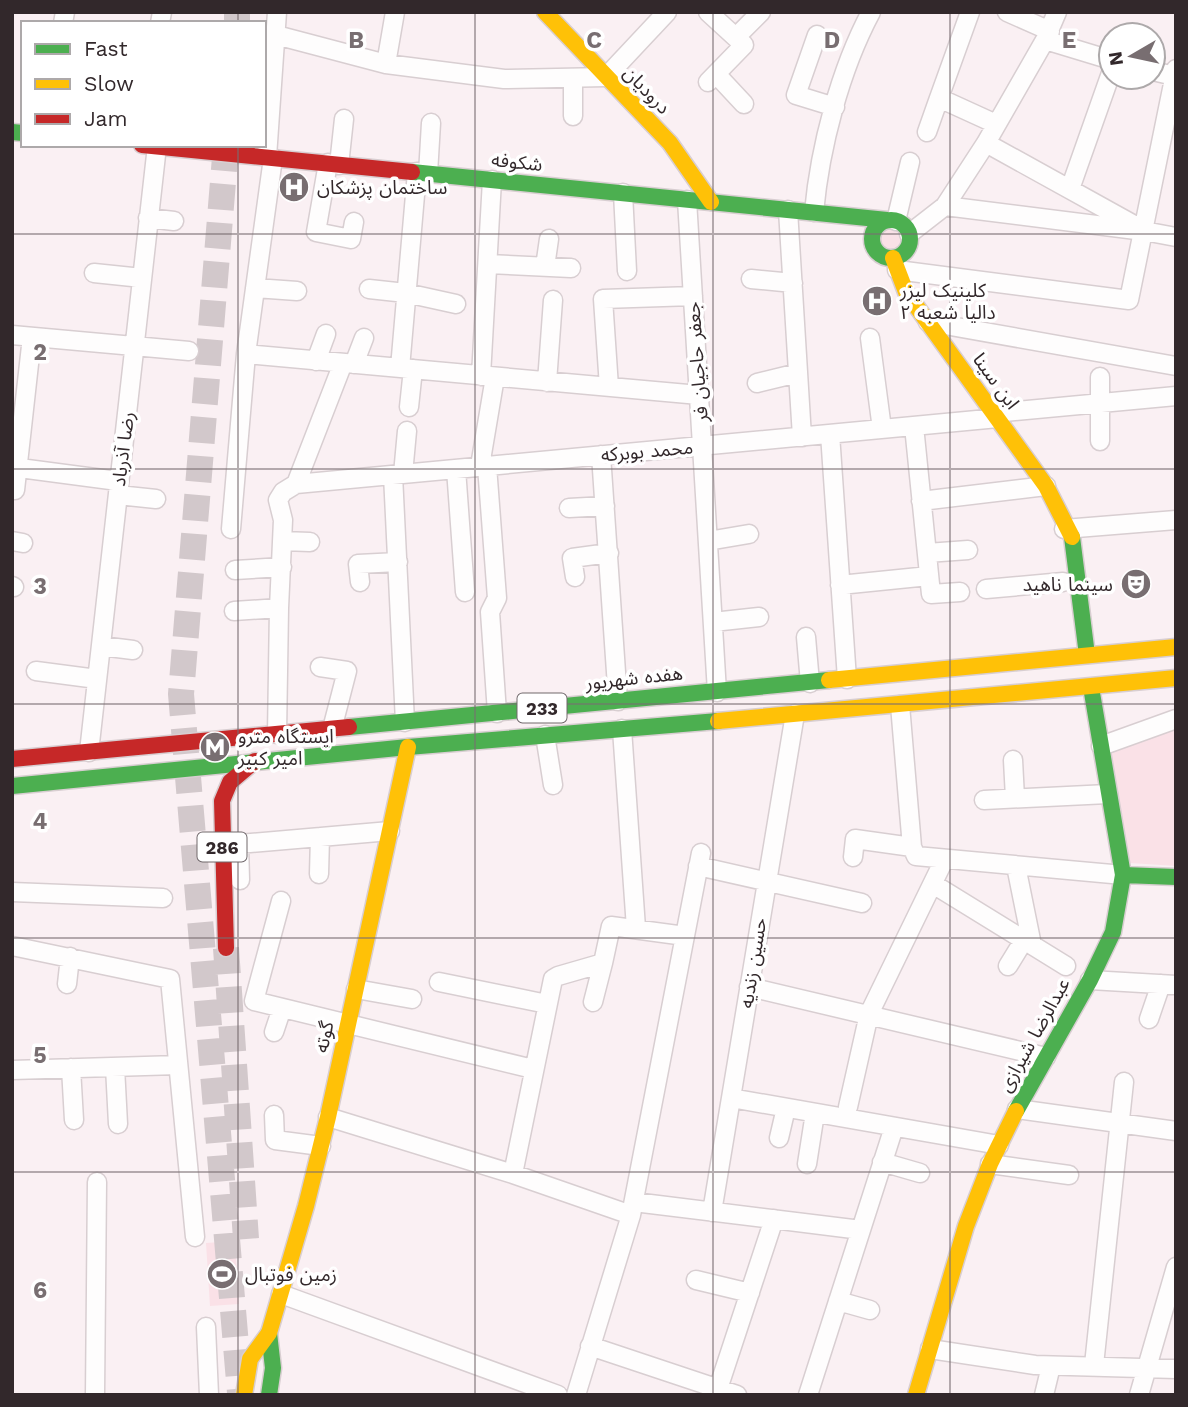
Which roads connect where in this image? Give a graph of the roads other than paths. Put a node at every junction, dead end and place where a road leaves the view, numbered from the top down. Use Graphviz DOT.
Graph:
graph roads {
  1 [pos="277,12"];
  2 [pos="396,12"];
  3 [pos="545,12"];
  4 [pos="667,12"];
  5 [pos="708,12"];
  6 [pos="761,12"];
  7 [pos="871,12"];
  8 [pos="970,12"];
  9 [pos="1007,12"];
  10 [pos="1057,12"];
  11 [pos="276,35"];
  12 [pos="817,35"];
  13 [pos="1048,36"];
  14 [pos="736,37"];
  15 [pos="1097,55"];
  16 [pos="386,64"];
  17 [pos="1175,73"];
  18 [pos="606,77"];
  19 [pos="573,78"];
  20 [pos="1105,91"];
  21 [pos="939,98"];
  22 [pos="1173,100"];
  23 [pos="744,104"];
  24 [pos="835,107"];
  25 [pos="573,116"];
  26 [pos="344,119"];
  27 [pos="431,123"];
  28 [pos="996,124"];
  29 [pos="927,132"];
  30 [pos="986,143"];
  31 [pos="157,147"];
  32 [pos="167,147"];
  33 [pos="270,157"];
  34 [pos="911,162"];
  35 [pos="334,164"];
  36 [pos="422,173"];
  37 [pos="492,180"];
  38 [pos="1070,190"];
  39 [pos="623,193"];
  40 [pos="687,200"];
  41 [pos="711,202"];
  42 [pos="945,206"];
  43 [pos="788,210"];
  44 [pos="814,212"];
  45 [pos="148,218"];
  46 [pos="891,220"];
  47 [pos="174,221"];
  48 [pos="354,222"];
  49 [pos="1144,231"];
  50 [pos="909,234"];
  51 [pos="1176,237"];
  52 [pos="549,239"];
  53 [pos="488,264"];
  54 [pos="895,264"];
  55 [pos="545,267"];
  56 [pos="571,268"];
  57 [pos="627,271"];
  58 [pos="94,273"];
  59 [pos="142,278"];
  60 [pos="751,279"];
  61 [pos="793,283"];
  62 [pos="255,288"];
  63 [pos="369,289"];
  64 [pos="297,291"];
  65 [pos="407,293"];
  66 [pos="693,296"];
  67 [pos="553,300"];
  68 [pos="456,304"];
  69 [pos="928,322"];
  70 [pos="326,334"];
  71 [pos="12,335"];
  72 [pos="32,337"];
  73 [pos="364,338"];
  74 [pos="870,338"];
  75 [pos="135,345"];
  76 [pos="189,351"];
  77 [pos="246,354"];
  78 [pos="316,361"];
  79 [pos="349,364"];
  80 [pos="1176,366"];
  81 [pos="406,369"];
  82 [pos="798,373"];
  83 [pos="488,376"];
  84 [pos="1100,377"];
  85 [pos="547,382"];
  86 [pos="757,383"];
  87 [pos="609,387"];
  88 [pos="699,395"];
  89 [pos="1176,396"];
  90 [pos="1100,402"];
  91 [pos="409,407"];
  92 [pos="996,416"];
  93 [pos="914,426"];
  94 [pos="882,429"];
  95 [pos="407,430"];
  96 [pos="830,434"];
  97 [pos="802,437"];
  98 [pos="1100,441"];
  99 [pos="702,446"];
  100 [pos="601,455"];
  101 [pos="484,466"];
  102 [pos="15,467"];
  103 [pos="456,469"];
  104 [pos="398,474"];
  105 [pos="296,484"];
  106 [pos="1046,486"];
  107 [pos="118,488"];
  108 [pos="15,490"];
  109 [pos="156,499"];
  110 [pos="921,501"];
  111 [pos="605,506"];
  112 [pos="569,508"];
  113 [pos="1176,520"];
  114 [pos="231,529"];
  115 [pos="1064,529"];
  116 [pos="749,534"];
  117 [pos="282,541"];
  118 [pos="708,541"];
  119 [pos="310,542"];
  120 [pos="968,550"];
  121 [pos="609,553"];
  122 [pos="927,553"];
  123 [pos="398,562"];
  124 [pos="282,567"];
  125 [pos="235,570"];
  126 [pos="929,576"];
  127 [pos="575,577"];
  128 [pos="360,582"];
  129 [pos="1063,582"];
  130 [pos="840,585"];
  131 [pos="986,589"];
  132 [pos="465,592"];
  133 [pos="960,592"];
  134 [pos="279,608"];
  135 [pos="234,611"];
  136 [pos="759,617"];
  137 [pos="713,622"];
  138 [pos="806,637"];
  139 [pos="101,646"];
  140 [pos="1176,647"];
  141 [pos="132,650"];
  142 [pos="1080,656"];
  143 [pos="320,667"];
  144 [pos="36,671"];
  145 [pos="1176,678"];
  146 [pos="97,679"];
  147 [pos="847,679"];
  148 [pos="810,683"];
  149 [pos="1091,687"];
  150 [pos="717,692"];
  151 [pos="618,701"];
  152 [pos="900,705"];
  153 [pos="497,713"];
  154 [pos="795,714"];
  155 [pos="1176,719"];
  156 [pos="405,722"];
  157 [pos="332,729"];
  158 [pos="622,729"];
  159 [pos="277,734"];
  160 [pos="545,735"];
  161 [pos="1101,746"];
  162 [pos="408,747"];
  163 [pos="89,752"];
  164 [pos="12,759"];
  165 [pos="1013,760"];
  166 [pos="255,761"];
  167 [pos="553,785"];
  168 [pos="12,786"];
  169 [pos="1108,794"];
  170 [pos="1015,798"];
  171 [pos="984,800"];
  172 [pos="390,831"];
  173 [pos="320,837"];
  174 [pos="912,848"];
  175 [pos="853,857"];
  176 [pos="944,860"];
  177 [pos="1016,866"];
  178 [pos="319,874"];
  179 [pos="1122,875"];
  180 [pos="1176,877"];
  181 [pos="240,880"];
  182 [pos="767,880"];
  183 [pos="933,884"];
  184 [pos="12,892"];
  185 [pos="163,898"];
  186 [pos="281,901"];
  187 [pos="862,903"];
  188 [pos="636,928"];
  189 [pos="685,936"];
  190 [pos="1028,942"];
  191 [pos="12,946"];
  192 [pos="226,948"];
  193 [pos="69,957"];
  194 [pos="603,963"];
  195 [pos="1066,965"];
  196 [pos="1008,966"];
  197 [pos="1090,980"];
  198 [pos="439,982"];
  199 [pos="67,984"];
  200 [pos="1169,985"];
  201 [pos="750,986"];
  202 [pos="356,989"];
  203 [pos="412,999"];
  204 [pos="593,1002"];
  205 [pos="547,1004"];
  206 [pos="282,1008"];
  207 [pos="869,1014"];
  208 [pos="1149,1019"];
  209 [pos="348,1025"];
  210 [pos="274,1032"];
  211 [pos="1046,1057"];
  212 [pos="178,1065"];
  213 [pos="115,1067"];
  214 [pos="71,1068"];
  215 [pos="533,1069"];
  216 [pos="12,1070"];
  217 [pos="1124,1082"];
  218 [pos="731,1098"];
  219 [pos="848,1107"];
  220 [pos="786,1108"];
  221 [pos="1017,1109"];
  222 [pos="815,1113"];
  223 [pos="274,1115"];
  224 [pos="328,1117"];
  225 [pos="74,1119"];
  226 [pos="1118,1123"];
  227 [pos="118,1124"];
  228 [pos="894,1127"];
  229 [pos="1176,1131"];
  230 [pos="779,1138"];
  231 [pos="999,1145"];
  232 [pos="321,1146"];
  233 [pos="882,1163"];
  234 [pos="807,1164"];
  235 [pos="990,1164"];
  236 [pos="920,1173"];
  237 [pos="513,1174"];
  238 [pos="1069,1175"];
  239 [pos="97,1182"];
  240 [pos="632,1208"];
  241 [pos="712,1212"];
  242 [pos="774,1219"];
  243 [pos="860,1230"];
  244 [pos="194,1237"];
  245 [pos="1176,1267"];
  246 [pos="696,1280"];
  247 [pos="750,1293"];
  248 [pos="281,1294"];
  249 [pos="838,1301"];
  250 [pos="870,1310"];
  251 [pos="206,1326"];
  252 [pos="268,1333"];
  253 [pos="590,1346"];
  254 [pos="930,1349"];
  255 [pos="1094,1365"];
  256 [pos="1051,1366"];
  257 [pos="1147,1366"];
  258 [pos="1176,1369"];
  259 [pos="717,1392"];
  260 [pos="95,1395"];
  261 [pos="209,1395"];
  262 [pos="244,1395"];
  263 [pos="269,1395"];
  264 [pos="558,1395"];
  265 [pos="576,1395"];
  266 [pos="737,1395"];
  267 [pos="808,1395"];
  268 [pos="916,1395"];
  269 [pos="1044,1395"];
  270 [pos="1139,1395"];
  1 -- 11 [label="street"];
  2 -- 16 [label="street"];
  3 -- 18 [label="main road, درودیان"];
  4 -- 18 [label="street"];
  5 -- 14 [label="street"];
  6 -- 14 [label="street"];
  7 -- 24 [label="street"];
  8 -- 21 [label="street"];
  9 -- 13 [label="street"];
  10 -- 13 [label="street"];
  11 -- 16 [label="street"];
  11 -- 33 [label="street"];
  12 -- 24 [label="street"];
  13 -- 15 [label="street"];
  13 -- 28 [label="street"];
  14 -- 23 [label="street"];
  16 -- 19 [label="street"];
  17 -- 22 [label="street"];
  18 -- 19 [label="street"];
  18 -- 41 [label="main road, درودیان"];
  19 -- 25 [label="street"];
  20 -- 38 [label="street"];
  21 -- 28 [label="street"];
  21 -- 29 [label="street"];
  22 -- 49 [label="street"];
  24 -- 44 [label="street"];
  26 -- 35 [label="street"];
  27 -- 36 [label="street"];
  28 -- 30 [label="street"];
  30 -- 38 [label="street"];
  30 -- 42 [label="street"];
  31 -- 45 [label="street, رضا آذرباد"];
  32 -- 33 [label="main road, شکوفه"];
  33 -- 35 [label="main road, شکوفه"];
  33 -- 62 [label="street"];
  34 -- 46 [label="street"];
  35 -- 36 [label="main road, شکوفه"];
  35 -- 48 [label="street"];
  36 -- 37 [label="main road, شکوفه"];
  36 -- 65 [label="street"];
  37 -- 39 [label="main road, شکوفه"];
  37 -- 53 [label="street"];
  38 -- 49 [label="street"];
  39 -- 40 [label="main road, شکوفه"];
  39 -- 57 [label="street"];
  40 -- 41 [label="main road, شکوفه"];
  40 -- 66 [label="street, جعفر حاجیان فر"];
  41 -- 43 [label="main road, شکوفه"];
  42 -- 49 [label="street"];
  42 -- 50 [label="street"];
  43 -- 44 [label="main road, شکوفه"];
  43 -- 61 [label="street"];
  44 -- 46 [label="main road, شکوفه"];
  45 -- 47 [label="street"];
  45 -- 59 [label="street, رضا آذرباد"];
  46 -- 50 [label="main road"];
  46 -- 54 [label="main road"];
  49 -- 51 [label="street"];
  49 -- 54 [label="street"];
  50 -- 54 [label="main road"];
  52 -- 55 [label="street"];
  53 -- 55 [label="street"];
  53 -- 83 [label="street"];
  54 -- 69 [label="main road, ابن سینا"];
  55 -- 56 [label="street"];
  58 -- 59 [label="street"];
  59 -- 75 [label="street, رضا آذرباد"];
  60 -- 61 [label="street"];
  61 -- 82 [label="street"];
  62 -- 64 [label="street"];
  62 -- 77 [label="street"];
  63 -- 65 [label="street"];
  65 -- 68 [label="street"];
  65 -- 81 [label="street"];
  66 -- 87 [label="street"];
  66 -- 88 [label="street, جعفر حاجیان فر"];
  67 -- 85 [label="street"];
  69 -- 80 [label="street"];
  69 -- 92 [label="main road, ابن سینا"];
  70 -- 78 [label="street"];
  71 -- 72 [label="street"];
  72 -- 75 [label="street"];
  72 -- 102 [label="street"];
  73 -- 79 [label="street"];
  74 -- 94 [label="street"];
  75 -- 76 [label="street"];
  75 -- 107 [label="street, رضا آذرباد"];
  77 -- 78 [label="street"];
  77 -- 114 [label="street"];
  78 -- 79 [label="street"];
  79 -- 81 [label="street"];
  79 -- 105 [label="street"];
  81 -- 83 [label="street"];
  81 -- 91 [label="street"];
  82 -- 86 [label="street"];
  82 -- 97 [label="street"];
  83 -- 85 [label="street"];
  83 -- 101 [label="street"];
  84 -- 90 [label="street"];
  85 -- 87 [label="street"];
  87 -- 88 [label="street"];
  88 -- 99 [label="street, جعفر حاجیان فر"];
  89 -- 90 [label="street, محمد بوبرکه"];
  90 -- 92 [label="street, محمد بوبرکه"];
  90 -- 98 [label="street"];
  92 -- 93 [label="street, محمد بوبرکه"];
  92 -- 106 [label="main road, ابن سینا"];
  93 -- 94 [label="street, محمد بوبرکه"];
  93 -- 110 [label="street"];
  94 -- 96 [label="street, محمد بوبرکه"];
  95 -- 104 [label="street"];
  96 -- 97 [label="street, محمد بوبرکه"];
  96 -- 130 [label="street"];
  97 -- 99 [label="street, محمد بوبرکه"];
  99 -- 100 [label="street, محمد بوبرکه"];
  99 -- 118 [label="street, جعفر حاجیان فر"];
  100 -- 101 [label="street, محمد بوبرکه"];
  100 -- 111 [label="street"];
  101 -- 103 [label="street, محمد بوبرکه"];
  101 -- 153 [label="street"];
  102 -- 107 [label="street"];
  102 -- 108 [label="street"];
  103 -- 104 [label="street, محمد بوبرکه"];
  103 -- 132 [label="street"];
  104 -- 105 [label="street, محمد بوبرکه"];
  104 -- 123 [label="street"];
  105 -- 117 [label="street"];
  106 -- 110 [label="street"];
  106 -- 115 [label="main road, ابن سینا"];
  107 -- 109 [label="street"];
  107 -- 139 [label="street, رضا آذرباد"];
  110 -- 122 [label="street"];
  111 -- 112 [label="street"];
  111 -- 121 [label="street"];
  113 -- 115 [label="street"];
  115 -- 129 [label="main road, ابن سینا"];
  115 -- 142 [label="main road, ابن سینا"];
  116 -- 118 [label="street"];
  117 -- 119 [label="street"];
  117 -- 124 [label="street"];
  118 -- 137 [label="street, جعفر حاجیان فر"];
  120 -- 122 [label="street"];
  121 -- 127 [label="street"];
  121 -- 151 [label="street"];
  122 -- 126 [label="street"];
  123 -- 128 [label="street"];
  123 -- 156 [label="street"];
  124 -- 125 [label="street"];
  124 -- 134 [label="street"];
  126 -- 130 [label="street"];
  126 -- 133 [label="street"];
  129 -- 131 [label="street"];
  129 -- 142 [label="main road, ابن سینا"];
  130 -- 147 [label="street"];
  134 -- 135 [label="street"];
  134 -- 159 [label="street"];
  136 -- 137 [label="street"];
  137 -- 150 [label="street, جعفر حاجیان فر"];
  138 -- 148 [label="street"];
  139 -- 141 [label="street"];
  139 -- 146 [label="street, رضا آذرباد"];
  140 -- 142 [label="main road, هفده شهریور / 233"];
  142 -- 147 [label="main road, هفده شهریور / 233"];
  142 -- 149 [label="main road"];
  143 -- 157 [label="street"];
  144 -- 146 [label="street"];
  145 -- 149 [label="main road, 233"];
  146 -- 163 [label="street, رضا آذرباد"];
  147 -- 148 [label="main road, هفده شهریور / 233"];
  148 -- 150 [label="main road, هفده شهریور / 233"];
  149 -- 152 [label="main road, 233"];
  149 -- 161 [label="main road, عبدالرضا شیرازی"];
  150 -- 151 [label="main road, هفده شهریور / 233"];
  151 -- 153 [label="main road, هفده شهریور / 233"];
  152 -- 154 [label="main road, 233"];
  152 -- 174 [label="street"];
  153 -- 156 [label="main road, هفده شهریور / 233"];
  154 -- 158 [label="main road, 233"];
  154 -- 182 [label="street, حسین زندیه"];
  155 -- 161 [label="street"];
  156 -- 157 [label="main road, هفده شهریور / 233"];
  157 -- 159 [label="main road, هفده شهریور / 233"];
  158 -- 160 [label="main road, 233"];
  158 -- 188 [label="street"];
  159 -- 163 [label="main road, هفده شهریور / 233"];
  160 -- 162 [label="main road, 233"];
  160 -- 167 [label="street"];
  161 -- 169 [label="main road, عبدالرضا شیرازی"];
  162 -- 166 [label="main road, 233"];
  162 -- 172 [label="main road, گوته"];
  163 -- 164 [label="main road, هفده شهریور / 233"];
  165 -- 170 [label="street"];
  166 -- 168 [label="main road, 233"];
  166 -- 192 [label="main road, 286"];
  169 -- 170 [label="street"];
  169 -- 179 [label="main road, عبدالرضا شیرازی"];
  170 -- 171 [label="street"];
  172 -- 173 [label="street"];
  172 -- 202 [label="main road, گوته"];
  173 -- 178 [label="street"];
  173 -- 181 [label="street"];
  174 -- 175 [label="street"];
  174 -- 176 [label="street"];
  176 -- 177 [label="street"];
  176 -- 183 [label="street"];
  177 -- 179 [label="street"];
  177 -- 190 [label="street"];
  179 -- 180 [label="main road"];
  179 -- 197 [label="main road, عبدالرضا شیرازی"];
  182 -- 187 [label="street"];
  182 -- 189 [label="street"];
  182 -- 201 [label="street, حسین زندیه"];
  183 -- 190 [label="street"];
  183 -- 207 [label="street"];
  184 -- 185 [label="street"];
  186 -- 206 [label="street"];
  188 -- 189 [label="street"];
  188 -- 194 [label="street"];
  189 -- 240 [label="street"];
  190 -- 195 [label="street"];
  190 -- 196 [label="street"];
  191 -- 193 [label="street"];
  193 -- 199 [label="street"];
  193 -- 212 [label="street"];
  194 -- 204 [label="street"];
  194 -- 205 [label="street"];
  197 -- 200 [label="street"];
  197 -- 211 [label="main road, عبدالرضا شیرازی"];
  198 -- 205 [label="street"];
  200 -- 208 [label="street"];
  201 -- 207 [label="street"];
  201 -- 218 [label="street, حسین زندیه"];
  202 -- 203 [label="street"];
  202 -- 209 [label="main road, گوته"];
  205 -- 215 [label="street"];
  206 -- 209 [label="street"];
  206 -- 210 [label="street"];
  207 -- 211 [label="street"];
  207 -- 219 [label="street"];
  209 -- 215 [label="street"];
  209 -- 224 [label="main road, گوته"];
  211 -- 221 [label="main road, عبدالرضا شیرازی"];
  212 -- 213 [label="street"];
  212 -- 244 [label="street"];
  213 -- 214 [label="street"];
  213 -- 227 [label="street"];
  214 -- 216 [label="street"];
  214 -- 225 [label="street"];
  215 -- 237 [label="street"];
  217 -- 226 [label="street"];
  218 -- 220 [label="street"];
  218 -- 241 [label="street, حسین زندیه"];
  220 -- 222 [label="street"];
  220 -- 230 [label="street"];
  221 -- 226 [label="street"];
  221 -- 231 [label="main road, عبدالرضا شیرازی"];
  222 -- 228 [label="street"];
  222 -- 234 [label="street"];
  223 -- 232 [label="street"];
  224 -- 232 [label="main road, گوته"];
  224 -- 237 [label="street"];
  226 -- 229 [label="street"];
  226 -- 255 [label="street"];
  228 -- 231 [label="street"];
  228 -- 233 [label="street"];
  231 -- 235 [label="main road, عبدالرضا شیرازی"];
  232 -- 248 [label="main road, گوته"];
  233 -- 236 [label="street"];
  233 -- 243 [label="street"];
  235 -- 238 [label="street"];
  235 -- 254 [label="main road, عبدالرضا شیرازی"];
  237 -- 240 [label="street"];
  239 -- 260 [label="street"];
  240 -- 241 [label="street"];
  240 -- 253 [label="street"];
  241 -- 242 [label="street"];
  242 -- 243 [label="street"];
  242 -- 247 [label="street"];
  243 -- 249 [label="street"];
  245 -- 257 [label="street"];
  246 -- 247 [label="street"];
  247 -- 259 [label="street"];
  248 -- 252 [label="main road, گوته"];
  248 -- 264 [label="street"];
  249 -- 250 [label="street"];
  249 -- 267 [label="street"];
  251 -- 261 [label="street"];
  252 -- 262 [label="main road, گوته"];
  252 -- 263 [label="main road, گوته"];
  253 -- 259 [label="street"];
  253 -- 265 [label="street"];
  254 -- 256 [label="street"];
  254 -- 268 [label="main road, عبدالرضا شیرازی"];
  255 -- 256 [label="street"];
  255 -- 257 [label="street"];
  256 -- 269 [label="street"];
  257 -- 258 [label="street"];
  257 -- 270 [label="street"];
  259 -- 266 [label="street"];
}
